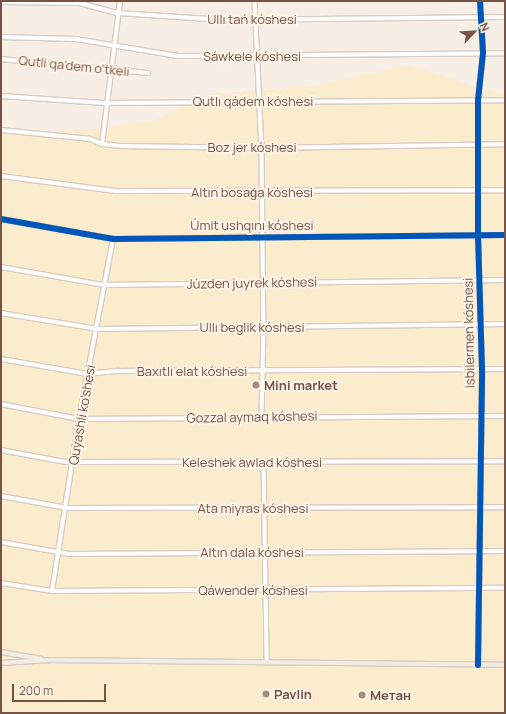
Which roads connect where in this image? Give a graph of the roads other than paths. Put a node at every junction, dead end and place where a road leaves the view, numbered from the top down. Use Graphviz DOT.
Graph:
graph roads {
  1 [pos="120,1"];
  2 [pos="255,1"];
  3 [pos="480,1"];
  4 [pos="1,2"];
  5 [pos="118,13"];
  6 [pos="481,17"];
  7 [pos="505,17"];
  8 [pos="256,20"];
  9 [pos="1,37"];
  10 [pos="114,47"];
  11 [pos="483,53"];
  12 [pos="505,53"];
  13 [pos="260,56"];
  14 [pos="1,58"];
  15 [pos="110,71"];
  16 [pos="148,73"];
  17 [pos="1,96"];
  18 [pos="478,100"];
  19 [pos="505,100"];
  20 [pos="261,101"];
  21 [pos="106,103"];
  22 [pos="1,130"];
  23 [pos="102,144"];
  24 [pos="480,144"];
  25 [pos="505,144"];
  26 [pos="262,148"];
  27 [pos="1,176"];
  28 [pos="480,190"];
  29 [pos="505,190"];
  30 [pos="262,193"];
  31 [pos="1,219"];
  32 [pos="478,235"];
  33 [pos="505,235"];
  34 [pos="262,237"];
  35 [pos="113,239"];
  36 [pos="1,267"];
  37 [pos="479,279"];
  38 [pos="505,280"];
  39 [pos="262,282"];
  40 [pos="104,285"];
  41 [pos="1,313"];
  42 [pos="480,324"];
  43 [pos="505,324"];
  44 [pos="264,328"];
  45 [pos="98,329"];
  46 [pos="1,359"];
  47 [pos="482,369"];
  48 [pos="505,369"];
  49 [pos="263,372"];
  50 [pos="88,374"];
  51 [pos="1,404"];
  52 [pos="480,416"];
  53 [pos="505,416"];
  54 [pos="262,417"];
  55 [pos="79,419"];
  56 [pos="1,450"];
  57 [pos="505,461"];
  58 [pos="74,462"];
  59 [pos="264,462"];
  60 [pos="480,462"];
  61 [pos="1,496"];
  62 [pos="505,506"];
  63 [pos="480,507"];
  64 [pos="67,508"];
  65 [pos="264,508"];
  66 [pos="1,542"];
  67 [pos="264,551"];
  68 [pos="481,551"];
  69 [pos="505,551"];
  70 [pos="57,553"];
  71 [pos="1,583"];
  72 [pos="481,588"];
  73 [pos="505,588"];
  74 [pos="265,590"];
  75 [pos="52,591"];
  76 [pos="1,652"];
  77 [pos="51,660"];
  78 [pos="267,662"];
  79 [pos="1,663"];
  80 [pos="478,665"];
  81 [pos="505,665"];
  1 -- 5 [label="street"];
  2 -- 8 [label="street"];
  3 -- 6 [label="street, Isbilermen kóshesi"];
  4 -- 5 [label="street, Ullı tań kóshesi"];
  5 -- 8 [label="street, Ullı tań kóshesi"];
  5 -- 10 [label="street"];
  6 -- 7 [label="street, Ullı tań kóshesi"];
  6 -- 8 [label="street, Ullı tań kóshesi"];
  6 -- 11 [label="street, Isbilermen kóshesi"];
  8 -- 13 [label="street"];
  9 -- 10 [label="street, Sáwkele kóshesi"];
  10 -- 13 [label="street, Sáwkele kóshesi"];
  10 -- 15 [label="street"];
  11 -- 12 [label="street, Sáwkele kóshesi"];
  11 -- 13 [label="street, Sáwkele kóshesi"];
  11 -- 18 [label="street, Isbilermen kóshesi"];
  13 -- 20 [label="street"];
  14 -- 15 [label="street, Qutli qa'dem o'tkeli"];
  15 -- 16 [label="street, Qutli qa'dem o'tkeli"];
  15 -- 21 [label="street"];
  17 -- 21 [label="street, Qutlı qádem kóshesi"];
  18 -- 19 [label="street, Qutlı qádem kóshesi"];
  18 -- 20 [label="street, Qutlı qádem kóshesi"];
  18 -- 24 [label="street, Isbilermen kóshesi"];
  20 -- 21 [label="street, Qutlı qádem kóshesi"];
  20 -- 26 [label="street"];
  21 -- 23 [label="street"];
  22 -- 23 [label="street, Boz jer kóshesi"];
  23 -- 26 [label="street, Boz jer kóshesi"];
  24 -- 25 [label="street, Boz jer kóshesi"];
  24 -- 26 [label="street, Boz jer kóshesi"];
  24 -- 28 [label="street, Isbilermen kóshesi"];
  26 -- 30 [label="street"];
  27 -- 30 [label="street, Altın bosaǵa kóshesi"];
  28 -- 29 [label="street, Altın bosaǵa kóshesi"];
  28 -- 30 [label="street, Altın bosaǵa kóshesi"];
  28 -- 32 [label="street, Isbilermen kóshesi"];
  30 -- 34 [label="street"];
  31 -- 35 [label="street, Úmit ushqını kóshesi"];
  32 -- 33 [label="street, Úmit ushqını kóshesi"];
  32 -- 34 [label="street, Úmit ushqını kóshesi"];
  32 -- 37 [label="street, Isbilermen kóshesi"];
  34 -- 35 [label="street, Úmit ushqını kóshesi"];
  34 -- 39 [label="street"];
  35 -- 40 [label="street, Quyashli ko'shesi"];
  36 -- 40 [label="street, Júzden juyrek kóshesi"];
  37 -- 38 [label="street, Júzden juyrek kóshesi"];
  37 -- 39 [label="street, Júzden juyrek kóshesi"];
  37 -- 42 [label="street, Isbilermen kóshesi"];
  39 -- 40 [label="street, Júzden juyrek kóshesi"];
  39 -- 44 [label="street"];
  40 -- 45 [label="street, Quyashli ko'shesi"];
  41 -- 45 [label="street, Ullı beglik kóshesi"];
  42 -- 43 [label="street, Ullı beglik kóshesi"];
  42 -- 44 [label="street, Ullı beglik kóshesi"];
  42 -- 47 [label="street, Isbilermen kóshesi"];
  44 -- 45 [label="street, Ullı beglik kóshesi"];
  44 -- 49 [label="street"];
  45 -- 50 [label="street, Quyashli ko'shesi"];
  46 -- 50 [label="street, Baxıtlı elat kóshesi"];
  47 -- 48 [label="street, Baxıtlı elat kóshesi"];
  47 -- 49 [label="street, Baxıtlı elat kóshesi"];
  47 -- 52 [label="street, Isbilermen kóshesi"];
  49 -- 50 [label="street, Baxıtlı elat kóshesi"];
  49 -- 54 [label="street"];
  50 -- 55 [label="street, Quyashli ko'shesi"];
  51 -- 55 [label="street, Gozzal aymaq kóshesi"];
  52 -- 53 [label="street, Gozzal aymaq kóshesi"];
  52 -- 54 [label="street, Gozzal aymaq kóshesi"];
  52 -- 60 [label="street, Isbilermen kóshesi"];
  54 -- 55 [label="street, Gozzal aymaq kóshesi"];
  55 -- 58 [label="street, Quyashli ko'shesi"];
  56 -- 58 [label="street, Keleshek awlad kóshesi"];
  57 -- 60 [label="street, Keleshek awlad kóshesi"];
  58 -- 59 [label="street, Keleshek awlad kóshesi"];
  58 -- 64 [label="street, Quyashli ko'shesi"];
  59 -- 60 [label="street, Keleshek awlad kóshesi"];
  59 -- 65 [label="street"];
  60 -- 63 [label="street, Isbilermen kóshesi"];
  61 -- 64 [label="street, Ata miyras kóshesi"];
  62 -- 63 [label="street, Ata miyras kóshesi"];
  63 -- 65 [label="street, Ata miyras kóshesi"];
  63 -- 68 [label="street, Isbilermen kóshesi"];
  64 -- 65 [label="street, Ata miyras kóshesi"];
  64 -- 70 [label="street, Quyashli ko'shesi"];
  65 -- 67 [label="street"];
  66 -- 70 [label="street, Altın dala kóshesi"];
  67 -- 68 [label="street, Altın dala kóshesi"];
  67 -- 70 [label="street, Altın dala kóshesi"];
  67 -- 74 [label="street"];
  68 -- 69 [label="street, Altın dala kóshesi"];
  68 -- 72 [label="street, Isbilermen kóshesi"];
  70 -- 75 [label="street, Quyashli ko'shesi"];
  71 -- 75 [label="street, Qáwender kóshesi"];
  72 -- 73 [label="street, Qáwender kóshesi"];
  72 -- 74 [label="street, Qáwender kóshesi"];
  72 -- 80 [label="street, Isbilermen kóshesi"];
  74 -- 75 [label="street, Qáwender kóshesi"];
  74 -- 78 [label="street"];
  76 -- 77 [label="main road"];
  77 -- 78 [label="main road"];
  77 -- 79 [label="main road"];
  78 -- 80 [label="main road"];
  80 -- 81 [label="main road"];
}
